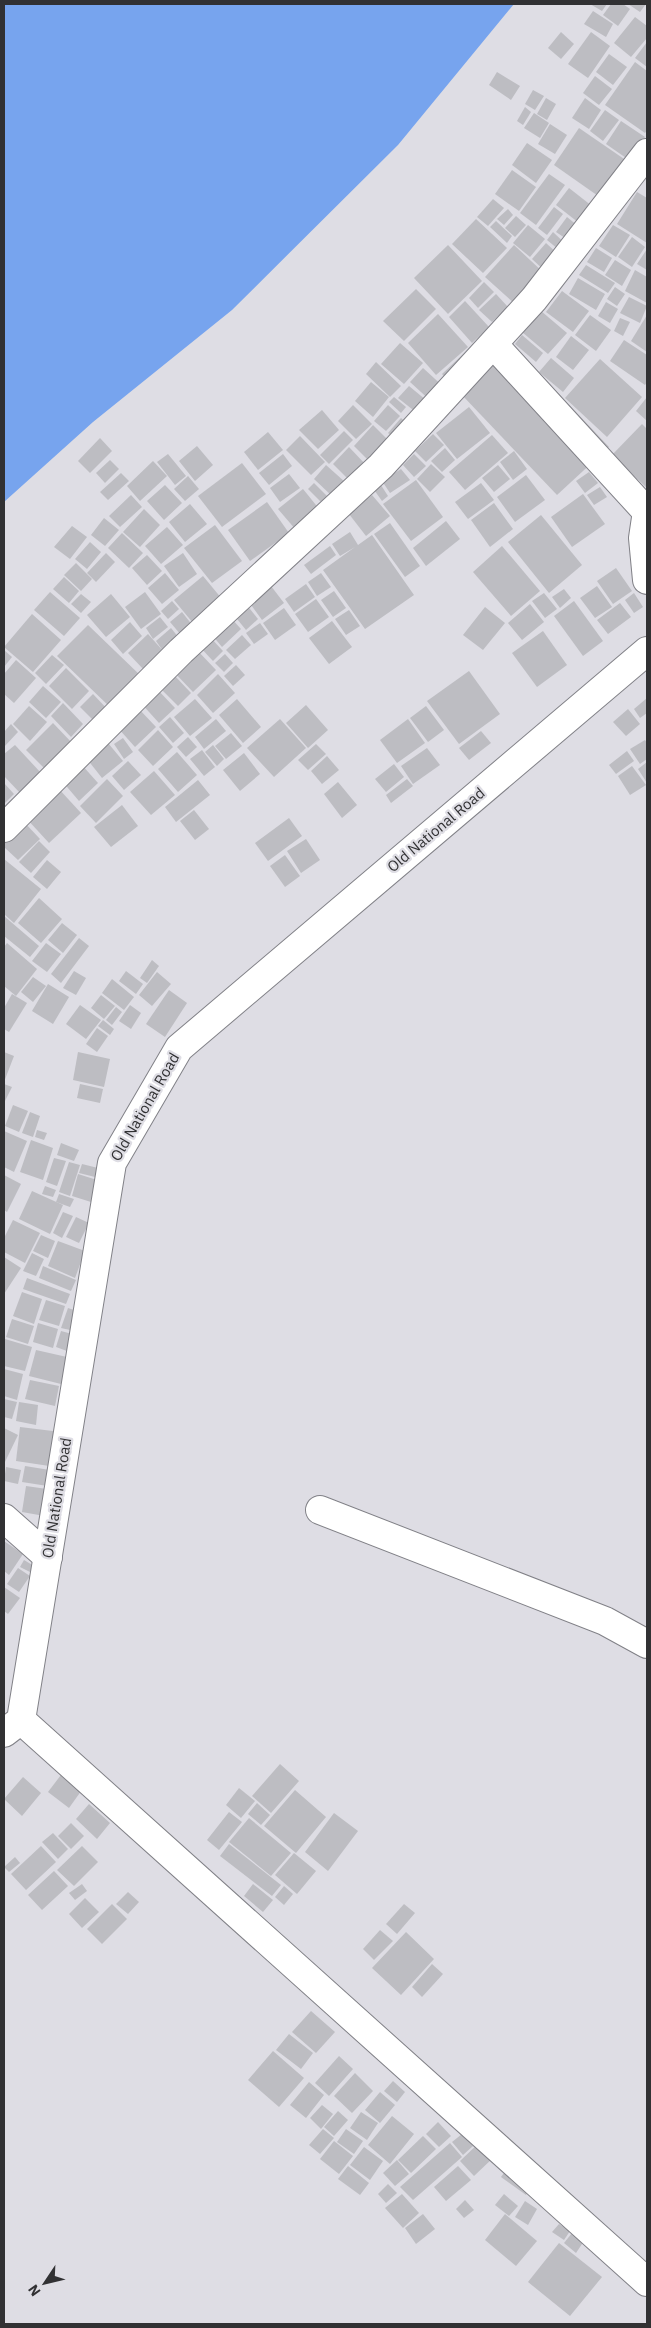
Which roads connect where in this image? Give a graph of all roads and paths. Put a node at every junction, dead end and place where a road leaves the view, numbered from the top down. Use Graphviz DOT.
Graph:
graph roads {
  1 [pos="647,153"];
  2 [pos="494,345"];
  3 [pos="647,511"];
  4 [pos="647,580"];
  5 [pos="647,652"];
  6 [pos="4,828"];
  7 [pos="320,1510"];
  8 [pos="4,1518"];
  9 [pos="48,1557"];
  10 [pos="647,1644"];
  11 [pos="12,1726"];
  12 [pos="647,2282"];
  1 -- 2 [label="street"];
  2 -- 3 [label="street"];
  2 -- 6 [label="street"];
  3 -- 4 [label="street"];
  5 -- 9 [label="street, Old National Road"];
  7 -- 10 [label="street"];
  8 -- 9 [label="street"];
  9 -- 11 [label="street, Old National Road"];
  11 -- 12 [label="street"];
}
